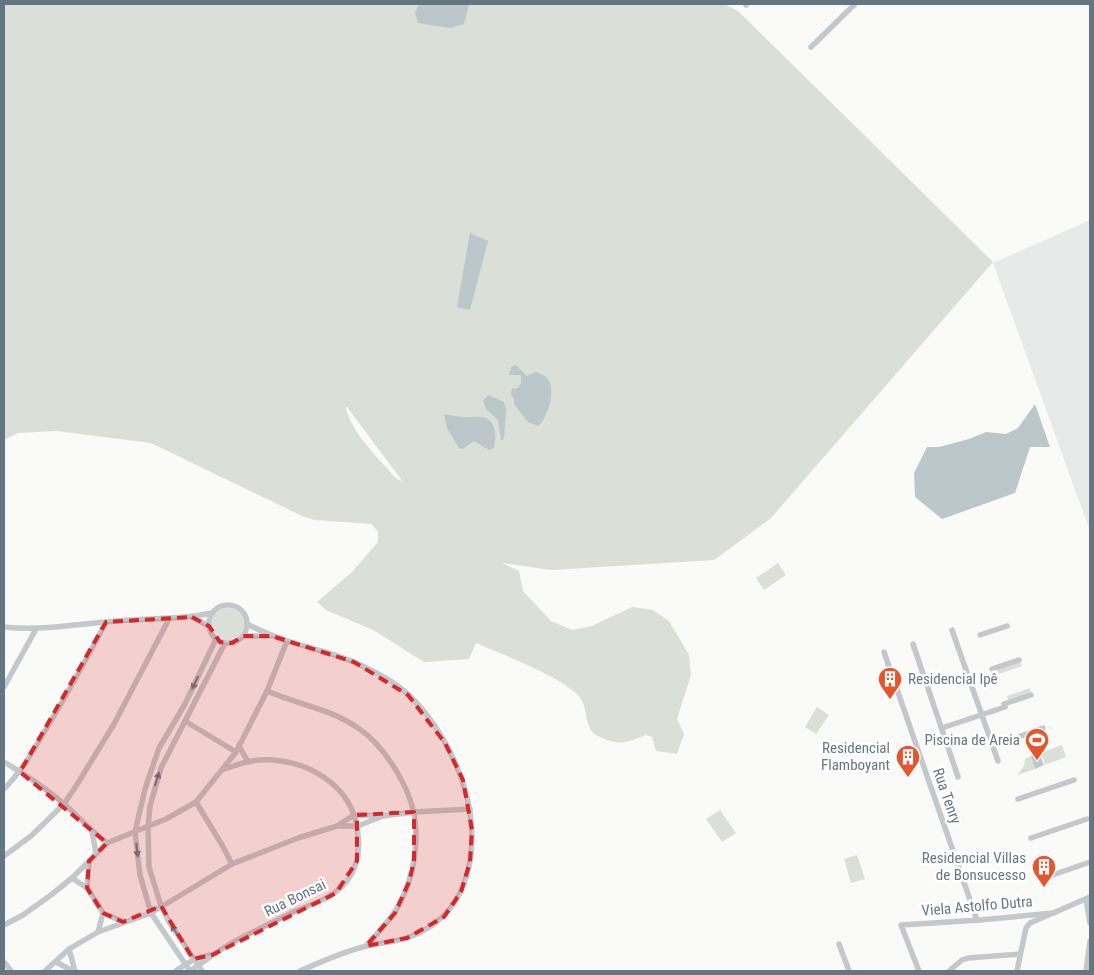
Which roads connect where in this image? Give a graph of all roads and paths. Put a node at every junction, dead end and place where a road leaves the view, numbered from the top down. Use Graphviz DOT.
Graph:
graph roads {
  1 [pos="855,4"];
  2 [pos="811,47"];
  3 [pos="212,613"];
  4 [pos="192,617"];
  5 [pos="169,619"];
  6 [pos="106,622"];
  7 [pos="247,624"];
  8 [pos="208,626"];
  9 [pos="1007,626"];
  10 [pos="4,627"];
  11 [pos="36,629"];
  12 [pos="952,630"];
  13 [pos="980,635"];
  14 [pos="243,636"];
  15 [pos="272,636"];
  16 [pos="216,639"];
  17 [pos="287,641"];
  18 [pos="226,643"];
  19 [pos="913,644"];
  20 [pos="884,652"];
  21 [pos="1019,660"];
  22 [pos="992,669"];
  23 [pos="4,687"];
  24 [pos="267,691"];
  25 [pos="1031,695"];
  26 [pos="982,715"];
  27 [pos="185,721"];
  28 [pos="942,728"];
  29 [pos="1043,728"];
  30 [pos="1016,738"];
  31 [pos="237,749"];
  32 [pos="998,761"];
  33 [pos="4,762"];
  34 [pos="248,762"];
  35 [pos="222,770"];
  36 [pos="20,772"];
  37 [pos="958,776"];
  38 [pos="1074,780"];
  39 [pos="4,789"];
  40 [pos="1018,799"];
  41 [pos="196,802"];
  42 [pos="64,804"];
  43 [pos="470,809"];
  44 [pos="413,812"];
  45 [pos="354,815"];
  46 [pos="383,816"];
  47 [pos="1087,819"];
  48 [pos="337,826"];
  49 [pos="358,826"];
  50 [pos="148,827"];
  51 [pos="92,832"];
  52 [pos="135,832"];
  53 [pos="1031,838"];
  54 [pos="107,843"];
  55 [pos="96,853"];
  56 [pos="4,856"];
  57 [pos="89,861"];
  58 [pos="1090,862"];
  59 [pos="232,864"];
  60 [pos="72,878"];
  61 [pos="1044,878"];
  62 [pos="86,888"];
  63 [pos="1088,898"];
  64 [pos="162,906"];
  65 [pos="103,913"];
  66 [pos="151,913"];
  67 [pos="1054,913"];
  68 [pos="977,920"];
  69 [pos="123,922"];
  70 [pos="1090,923"];
  71 [pos="4,925"];
  72 [pos="98,932"];
  73 [pos="1090,941"];
  74 [pos="839,944"];
  75 [pos="366,946"];
  76 [pos="69,949"];
  77 [pos="1020,954"];
  78 [pos="212,955"];
  79 [pos="193,959"];
  80 [pos="4,962"];
  81 [pos="56,962"];
  82 [pos="184,964"];
  83 [pos="200,969"];
  84 [pos="11,971"];
  85 [pos="45,971"];
  86 [pos="74,971"];
  87 [pos="176,971"];
  88 [pos="190,971"];
  89 [pos="300,971"];
  90 [pos="849,971"];
  91 [pos="919,971"];
  92 [pos="948,971"];
  93 [pos="1017,971"];
  94 [pos="1086,971"];
  1 -- 2 [label="street"];
  3 -- 4 [label="street"];
  3 -- 7 [label="street"];
  3 -- 8 [label="street"];
  4 -- 5 [label="street"];
  4 -- 8 [label="street"];
  5 -- 6 [label="street"];
  5 -- 42 [label="street"];
  6 -- 11 [label="street"];
  6 -- 36 [label="street"];
  7 -- 14 [label="street"];
  7 -- 15 [label="street"];
  8 -- 16 [label="street"];
  9 -- 13 [label="street"];
  10 -- 11 [label="street"];
  11 -- 23 [label="street"];
  12 -- 26 [label="street"];
  14 -- 15 [label="street"];
  14 -- 18 [label="street"];
  15 -- 17 [label="street"];
  16 -- 18 [label="street"];
  16 -- 52 [label="street, one-way"];
  17 -- 24 [label="street"];
  17 -- 43 [label="street"];
  18 -- 27 [label="street"];
  19 -- 28 [label="street"];
  20 -- 68 [label="street, Rua Tenry"];
  21 -- 22 [label="street"];
  24 -- 31 [label="street"];
  24 -- 44 [label="street"];
  25 -- 26 [label="street"];
  26 -- 28 [label="street"];
  26 -- 32 [label="street"];
  27 -- 31 [label="street"];
  50 -- 27 [label="street, one-way"];
  28 -- 37 [label="street"];
  29 -- 30 [label="street"];
  31 -- 34 [label="street"];
  31 -- 35 [label="street"];
  33 -- 36 [label="street"];
  34 -- 35 [label="street, Rua Bonsai"];
  34 -- 45 [label="street, Rua Bonsai"];
  35 -- 41 [label="street"];
  36 -- 39 [label="street"];
  36 -- 42 [label="street"];
  38 -- 40 [label="street"];
  41 -- 50 [label="street"];
  41 -- 59 [label="street"];
  42 -- 51 [label="street"];
  42 -- 56 [label="street"];
  43 -- 44 [label="street"];
  43 -- 75 [label="street"];
  44 -- 46 [label="street"];
  44 -- 75 [label="street"];
  45 -- 46 [label="street"];
  45 -- 48 [label="street"];
  45 -- 49 [label="street, Rua Bonsai"];
  46 -- 49 [label="street"];
  47 -- 53 [label="street"];
  48 -- 49 [label="street"];
  48 -- 59 [label="street"];
  49 -- 78 [label="street, Rua Bonsai"];
  50 -- 52 [label="street"];
  50 -- 64 [label="street"];
  51 -- 54 [label="street"];
  51 -- 55 [label="street"];
  52 -- 54 [label="street"];
  52 -- 66 [label="street, one-way"];
  54 -- 55 [label="street"];
  55 -- 57 [label="street"];
  57 -- 60 [label="street"];
  57 -- 62 [label="street"];
  58 -- 61 [label="street"];
  59 -- 64 [label="street"];
  60 -- 62 [label="street"];
  60 -- 71 [label="street"];
  62 -- 65 [label="street"];
  63 -- 67 [label="street"];
  63 -- 70 [label="street"];
  64 -- 66 [label="street"];
  79 -- 64 [label="street, one-way"];
  65 -- 69 [label="street"];
  65 -- 72 [label="street"];
  66 -- 69 [label="street"];
  66 -- 82 [label="street"];
  67 -- 68 [label="street, Viela Astolfo Dutra"];
  67 -- 77 [label="street"];
  68 -- 91 [label="street, Viela Astolfo Dutra"];
  69 -- 72 [label="street"];
  72 -- 76 [label="street"];
  73 -- 94 [label="street"];
  74 -- 90 [label="street"];
  75 -- 89 [label="street"];
  76 -- 81 [label="street"];
  76 -- 86 [label="street"];
  77 -- 92 [label="street"];
  77 -- 93 [label="street"];
  78 -- 79 [label="street"];
  78 -- 83 [label="street"];
  79 -- 82 [label="street"];
  79 -- 83 [label="street"];
  80 -- 84 [label="street"];
  81 -- 85 [label="street"];
  81 -- 86 [label="street"];
  82 -- 87 [label="street"];
  82 -- 88 [label="street"];
  83 -- 88 [label="street"];
}
